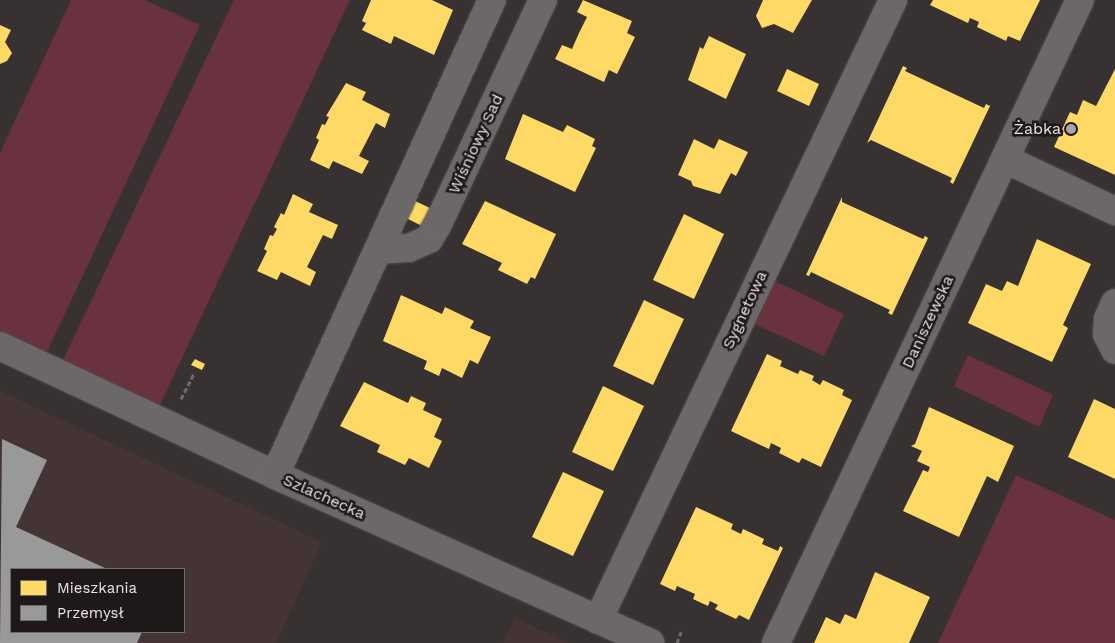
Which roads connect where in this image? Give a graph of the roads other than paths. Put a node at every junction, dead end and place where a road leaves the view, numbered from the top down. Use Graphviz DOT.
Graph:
graph roads {
  1 [pos="492,0"];
  2 [pos="543,0"];
  3 [pos="892,0"];
  4 [pos="1080,0"];
  5 [pos="1006,159"];
  6 [pos="1115,212"];
  7 [pos="378,250"];
  8 [pos="1115,303"];
  9 [pos="0,346"];
  10 [pos="1115,350"];
  11 [pos="275,475"];
  12 [pos="598,620"];
  13 [pos="650,643"];
  14 [pos="776,643"];
  1 -- 7 [label="street"];
  2 -- 7 [label="street, Wiśniowy Sad"];
  3 -- 12 [label="street, Sygnetowa"];
  4 -- 5 [label="street, Daniszewska"];
  5 -- 6 [label="street"];
  5 -- 14 [label="street, Daniszewska"];
  7 -- 11 [label="street"];
  8 -- 10 [label="street"];
  9 -- 11 [label="street, Szlachecka"];
  11 -- 12 [label="street, Szlachecka"];
  12 -- 13 [label="street, Szlachecka"];
}
